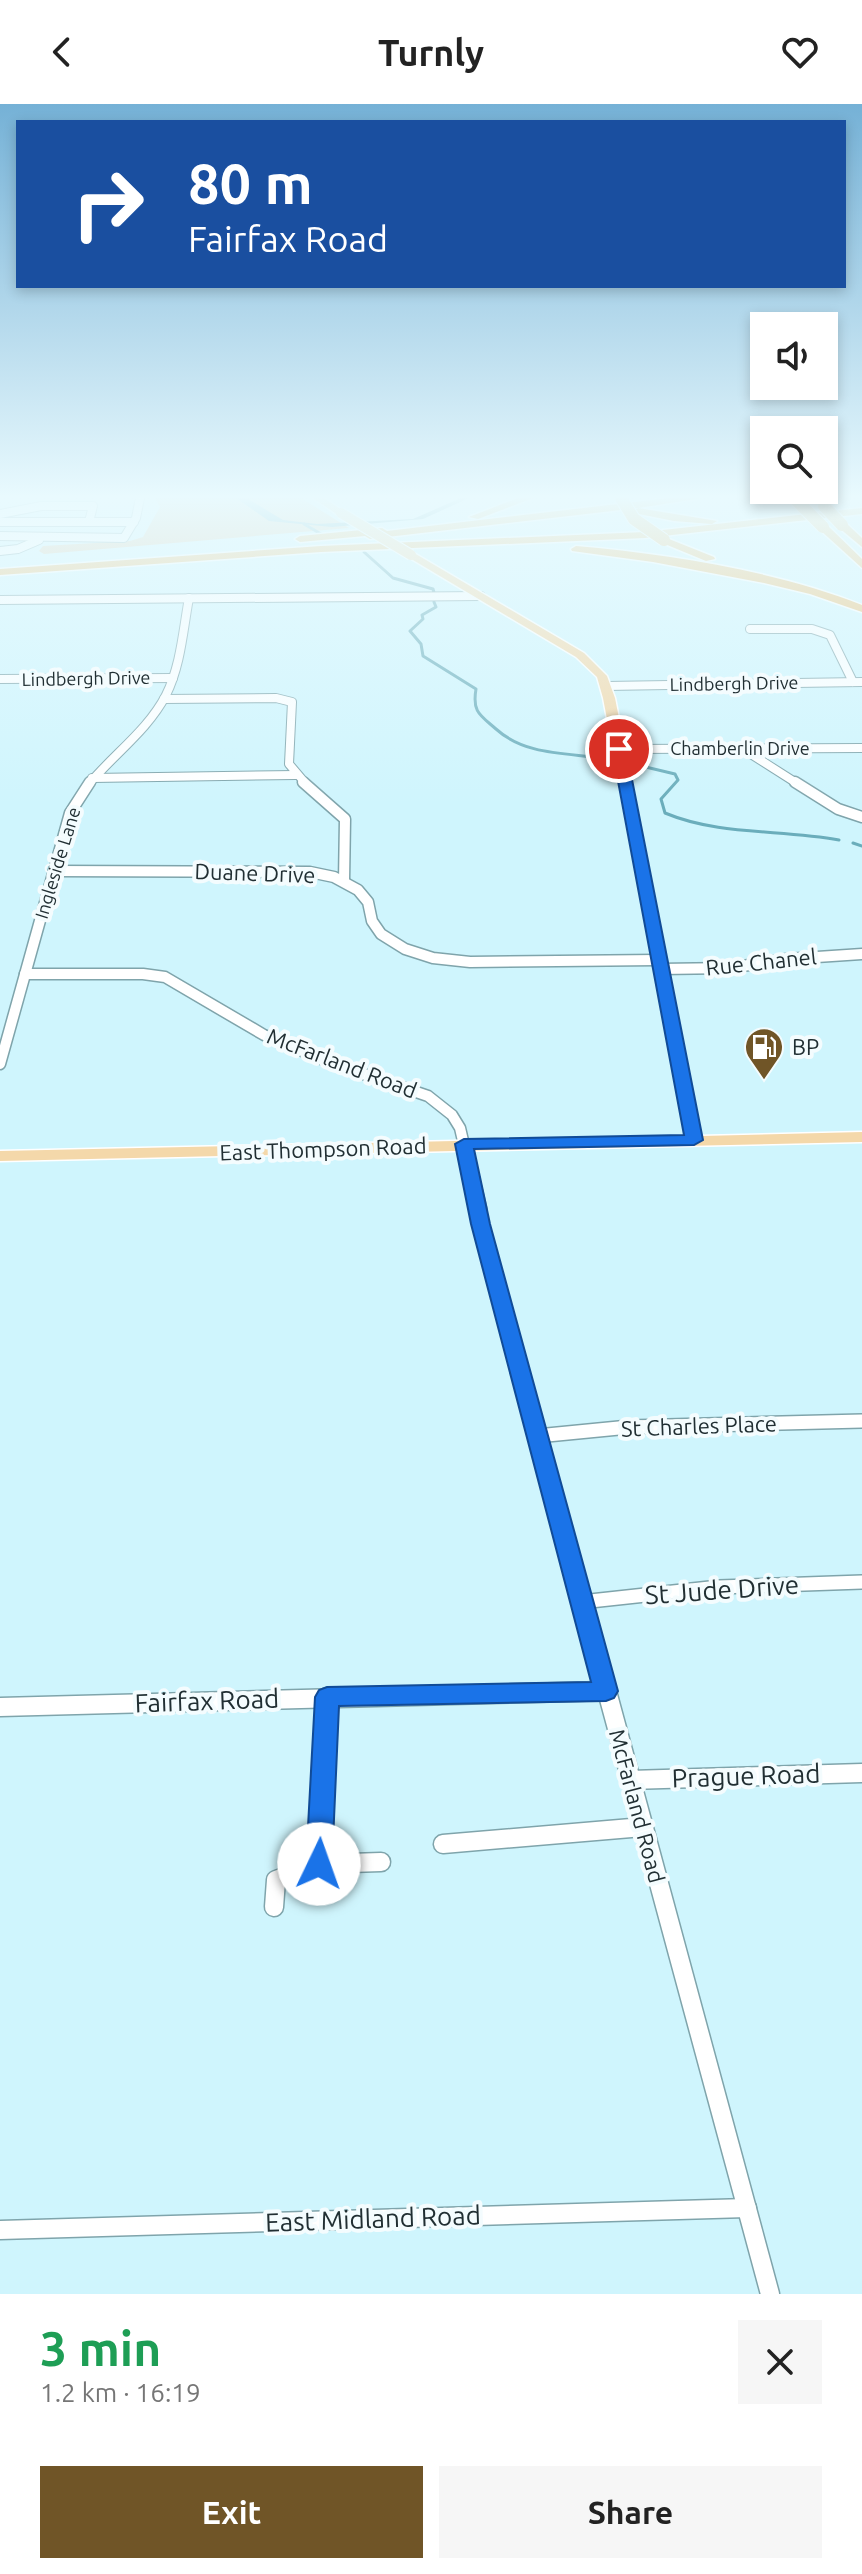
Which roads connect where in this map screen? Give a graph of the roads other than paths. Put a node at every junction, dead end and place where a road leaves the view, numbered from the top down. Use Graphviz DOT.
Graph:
graph roads {
  1 [pos="189,600"];
  2 [pos="488,600"];
  3 [pos="835,600"];
  4 [pos="862,609"];
  5 [pos="750,629"];
  6 [pos="173,678"];
  7 [pos="0,679"];
  8 [pos="857,682"];
  9 [pos="606,686"];
  10 [pos="164,699"];
  11 [pos="862,748"];
  12 [pos="619,749"];
  13 [pos="743,749"];
  14 [pos="296,775"];
  15 [pos="92,778"];
  16 [pos="862,817"];
  17 [pos="54,871"];
  18 [pos="344,881"];
  19 [pos="862,954"];
  20 [pos="659,965"];
  21 [pos="25,974"];
  22 [pos="0,1064"];
  23 [pos="862,1137"];
  24 [pos="694,1140"];
  25 [pos="464,1144"];
  26 [pos="0,1156"];
  27 [pos="862,1421"];
  28 [pos="537,1436"];
  29 [pos="862,1582"];
  30 [pos="581,1602"];
  31 [pos="606,1691"];
  32 [pos="327,1697"];
  33 [pos="0,1707"];
  34 [pos="862,1773"];
  35 [pos="630,1780"];
  36 [pos="643,1827"];
  37 [pos="443,1844"];
  38 [pos="381,1862"];
  39 [pos="319,1864"];
  40 [pos="274,1907"];
  41 [pos="747,2208"];
  42 [pos="0,2230"];
  43 [pos="770,2294"];
  1 -- 6 [label="street, Ingleside Lane"];
  2 -- 9 [label="main road"];
  3 -- 4 [label="highway"];
  5 -- 8 [label="street"];
  6 -- 7 [label="street, Lindbergh Drive"];
  6 -- 10 [label="street, Ingleside Lane"];
  8 -- 9 [label="street, Lindbergh Drive"];
  9 -- 12 [label="main road"];
  10 -- 14 [label="street, Lindbergh Drive"];
  10 -- 15 [label="street, Ingleside Lane"];
  11 -- 13 [label="street, Chamberlin Drive"];
  12 -- 13 [label="street, Chamberlin Drive"];
  12 -- 20 [label="main road"];
  13 -- 16 [label="street"];
  14 -- 15 [label="street"];
  14 -- 18 [label="street"];
  15 -- 17 [label="street, Ingleside Lane"];
  17 -- 18 [label="street, Duane Drive"];
  17 -- 21 [label="street, Ingleside Lane"];
  18 -- 20 [label="street, Duane Drive"];
  19 -- 20 [label="street, Rue Chanel"];
  20 -- 24 [label="main road"];
  21 -- 22 [label="street, Ingleside Lane"];
  21 -- 25 [label="street, McFarland Road"];
  23 -- 24 [label="main road, East Thompson Road"];
  24 -- 25 [label="main road, East Thompson Road"];
  25 -- 26 [label="main road, East Thompson Road"];
  25 -- 28 [label="street, McFarland Road"];
  27 -- 28 [label="street, St Charles Place"];
  28 -- 30 [label="street, McFarland Road"];
  29 -- 30 [label="street, St Jude Drive"];
  30 -- 31 [label="street, McFarland Road"];
  31 -- 32 [label="street, Fairfax Road"];
  31 -- 35 [label="street, McFarland Road"];
  32 -- 33 [label="street, Fairfax Road"];
  32 -- 39 [label="street"];
  34 -- 35 [label="street, Prague Road"];
  35 -- 36 [label="street, McFarland Road"];
  36 -- 37 [label="street"];
  36 -- 41 [label="street, McFarland Road"];
  38 -- 39 [label="street"];
  39 -- 40 [label="street"];
  41 -- 42 [label="street, East Midland Road"];
  41 -- 43 [label="street, McFarland Road"];
}
